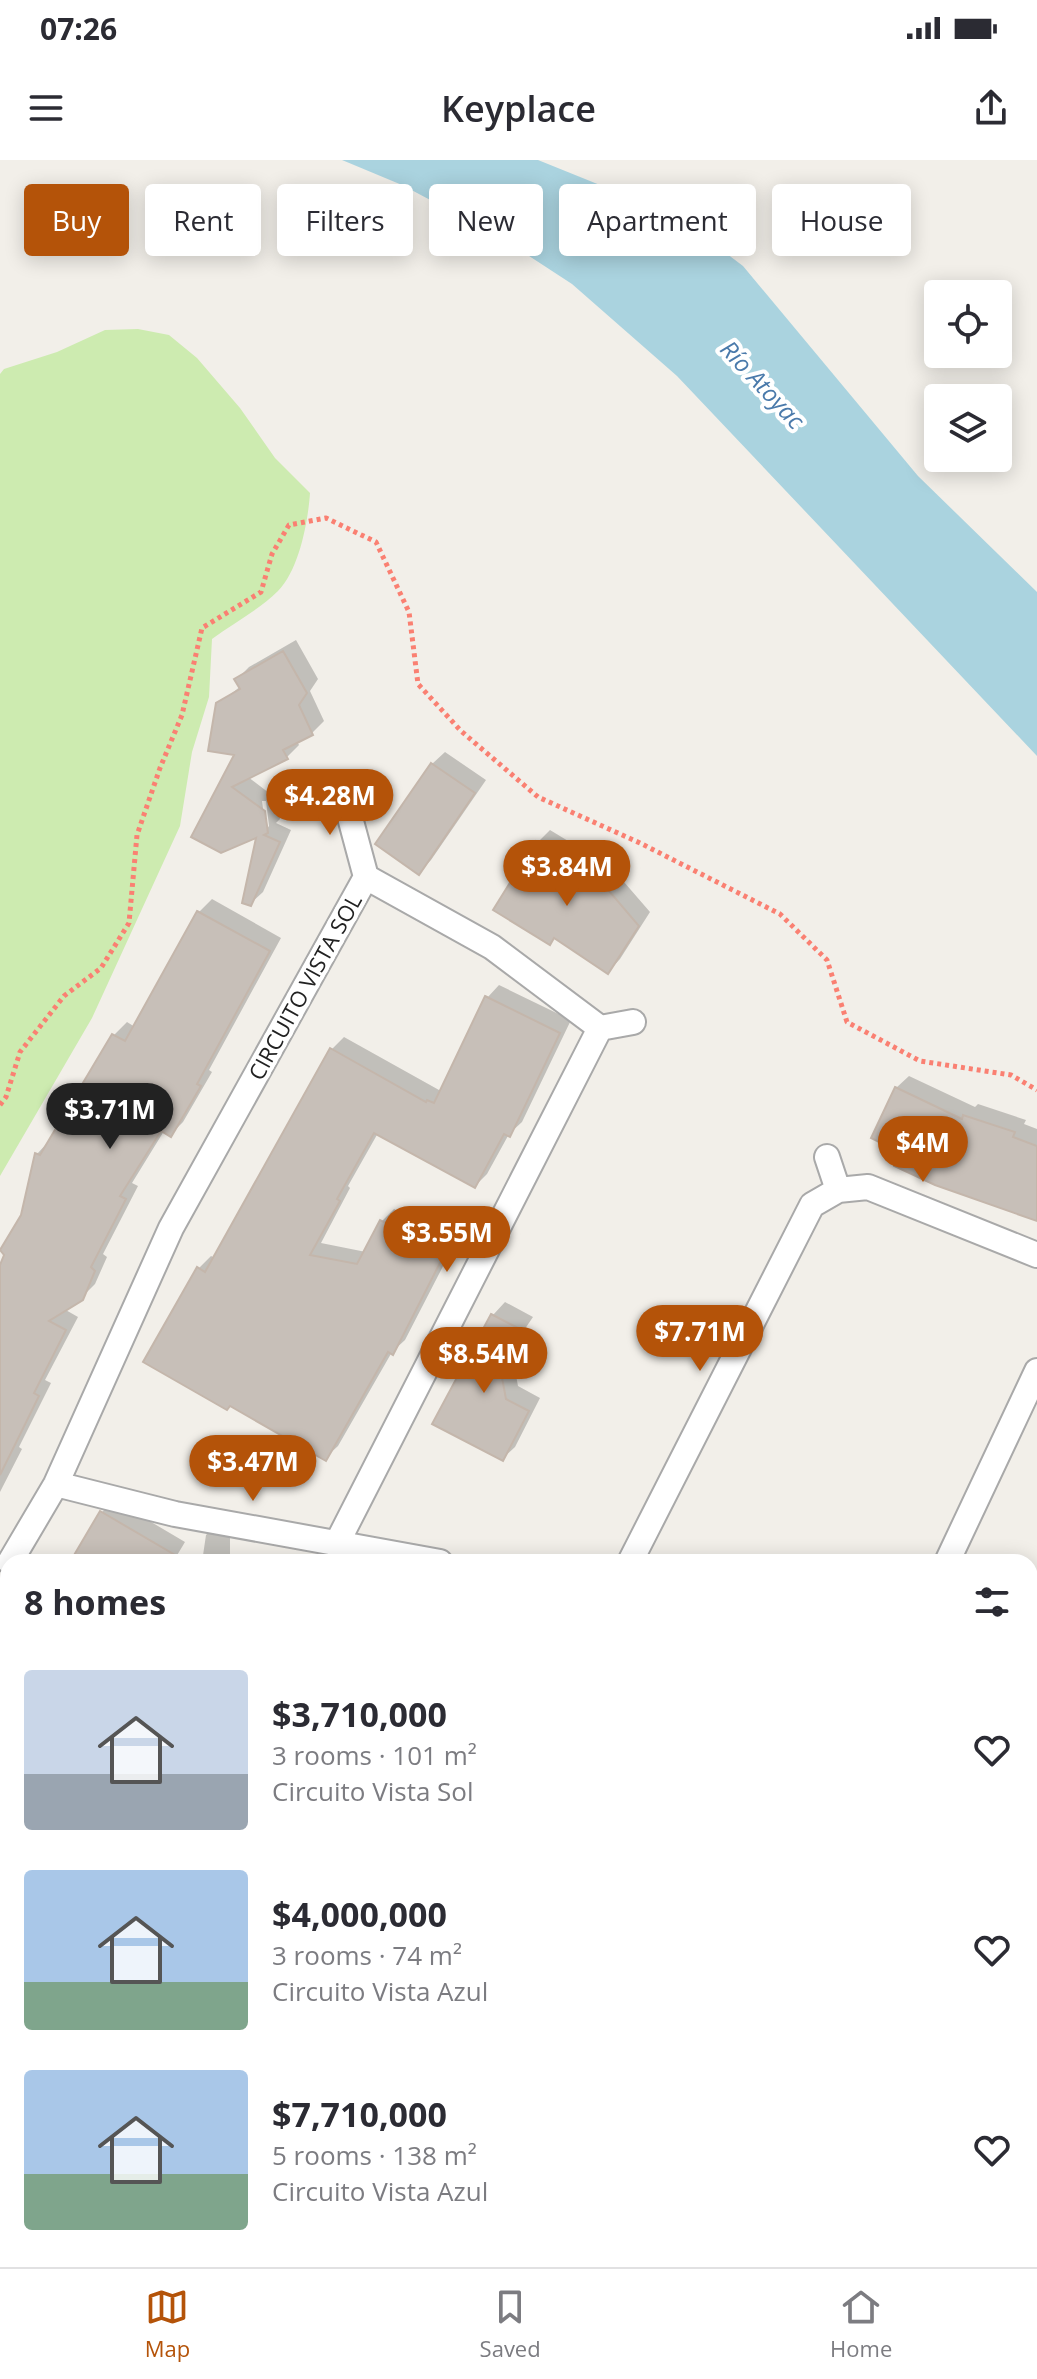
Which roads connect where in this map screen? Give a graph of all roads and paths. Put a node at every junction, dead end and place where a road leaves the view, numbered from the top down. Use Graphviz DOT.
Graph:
graph roads {
  1 [pos="341,784"];
  2 [pos="366,877"];
  3 [pos="633,1022"];
  4 [pos="600,1028"];
  5 [pos="1037,1090"];
  6 [pos="0,1105"];
  7 [pos="827,1157"];
  8 [pos="838,1190"];
  9 [pos="1037,1255"];
  10 [pos="1037,1371"];
  11 [pos="56,1484"];
  12 [pos="337,1543"];
  13 [pos="15,1554"];
  14 [pos="397,1554"];
  15 [pos="634,1554"];
  16 [pos="951,1554"];
  1 -- 2 [label="street"];
  2 -- 4 [label="street, CIRCUITO VISTA SOL"];
  2 -- 11 [label="street, CIRCUITO VISTA SOL"];
  3 -- 4 [label="street"];
  4 -- 12 [label="street"];
  5 -- 6 [label="path"];
  7 -- 8 [label="street"];
  8 -- 9 [label="street"];
  8 -- 15 [label="street"];
  10 -- 16 [label="street"];
  11 -- 12 [label="street"];
  11 -- 13 [label="street, CIRCUITO VISTA SOL"];
  12 -- 14 [label="street"];
}
